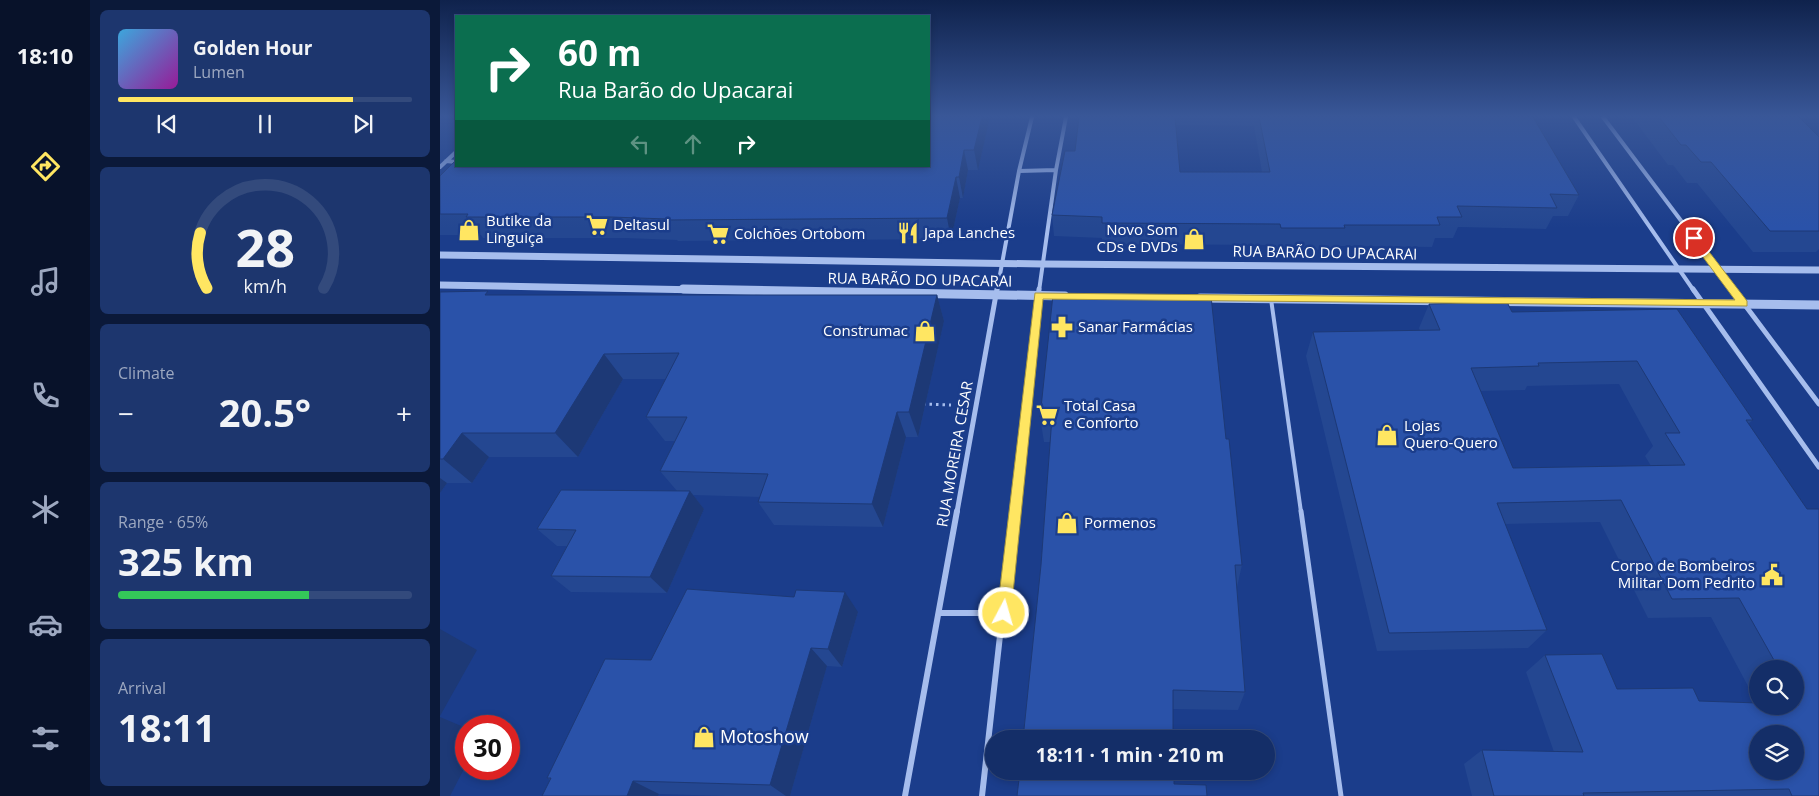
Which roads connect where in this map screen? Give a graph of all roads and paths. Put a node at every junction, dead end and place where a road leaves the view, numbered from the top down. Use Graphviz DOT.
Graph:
graph roads {
  1 [pos="454,154"];
  2 [pos="1023,154"];
  3 [pos="1059,154"];
  4 [pos="1599,154"];
  5 [pos="1631,154"];
  6 [pos="446,162"];
  7 [pos="455,162"];
  8 [pos="440,167"];
  9 [pos="1056,170"];
  10 [pos="1019,171"];
  11 [pos="440,256"];
  12 [pos="1002,264"];
  13 [pos="1043,264"];
  14 [pos="1717,269"];
  15 [pos="1679,270"];
  16 [pos="1819,270"];
  17 [pos="440,285"];
  18 [pos="996,296"];
  19 [pos="1038,296"];
  20 [pos="1077,296"];
  21 [pos="1194,298"];
  22 [pos="1272,298"];
  23 [pos="1703,304"];
  24 [pos="1743,304"];
  25 [pos="1819,305"];
  26 [pos="919,404"];
  27 [pos="1819,404"];
  28 [pos="976,405"];
  29 [pos="1819,467"];
  30 [pos="939,613"];
  31 [pos="1004,613"];
  32 [pos="905,796"];
  33 [pos="982,796"];
  34 [pos="1341,796"];
  1 -- 6 [label="street"];
  2 -- 10 [label="street, RUA MOREIRA CESAR"];
  3 -- 9 [label="street"];
  4 -- 15 [label="street"];
  5 -- 14 [label="street"];
  6 -- 7 [label="street"];
  6 -- 8 [label="street"];
  9 -- 10 [label="street"];
  9 -- 13 [label="street"];
  10 -- 12 [label="street, RUA MOREIRA CESAR"];
  11 -- 12 [label="street, RUA BARÃO DO UPACARAI"];
  12 -- 13 [label="street, RUA BARÃO DO UPACARAI"];
  12 -- 18 [label="street, RUA MOREIRA CESAR"];
  13 -- 15 [label="street, RUA BARÃO DO UPACARAI"];
  13 -- 19 [label="street"];
  14 -- 15 [label="street, RUA BARÃO DO UPACARAI"];
  14 -- 16 [label="street, RUA BARÃO DO UPACARAI"];
  14 -- 24 [label="street"];
  15 -- 23 [label="street"];
  17 -- 18 [label="street, RUA BARÃO DO UPACARAI"];
  18 -- 19 [label="street, RUA BARÃO DO UPACARAI"];
  18 -- 28 [label="street, RUA MOREIRA CESAR"];
  19 -- 20 [label="street, RUA BARÃO DO UPACARAI"];
  19 -- 31 [label="street"];
  21 -- 22 [label="street"];
  22 -- 23 [label="street"];
  22 -- 34 [label="lane"];
  23 -- 24 [label="street"];
  23 -- 29 [label="street"];
  24 -- 25 [label="street"];
  24 -- 27 [label="street"];
  26 -- 28 [label="path"];
  28 -- 30 [label="street, RUA MOREIRA CESAR"];
  30 -- 31 [label="street"];
  30 -- 32 [label="street, RUA MOREIRA CESAR"];
  31 -- 33 [label="street"];
}
